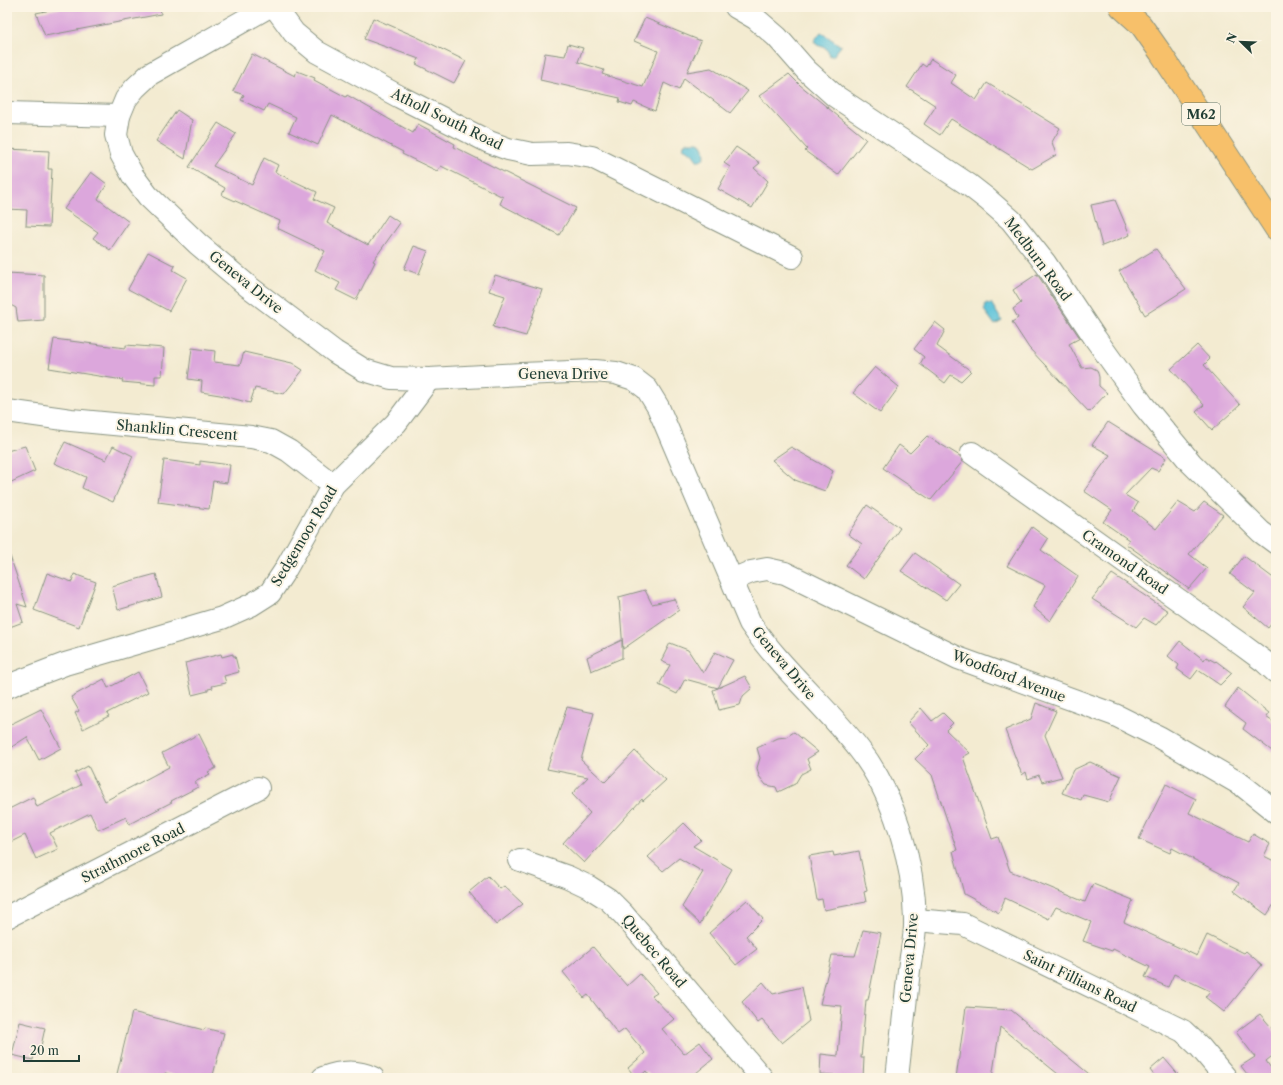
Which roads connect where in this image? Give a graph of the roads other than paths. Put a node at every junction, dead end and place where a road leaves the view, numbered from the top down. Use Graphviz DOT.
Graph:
graph roads {
  1 [pos="268,7"];
  2 [pos="275,7"];
  3 [pos="736,7"];
  4 [pos="1121,7"];
  5 [pos="7,114"];
  6 [pos="119,116"];
  7 [pos="1276,227"];
  8 [pos="792,257"];
  9 [pos="429,379"];
  10 [pos="11,414"];
  11 [pos="972,453"];
  12 [pos="333,485"];
  13 [pos="1276,544"];
  14 [pos="732,580"];
  15 [pos="1276,672"];
  16 [pos="7,687"];
  17 [pos="258,788"];
  18 [pos="1276,812"];
  19 [pos="520,860"];
  20 [pos="7,917"];
  21 [pos="915,920"];
  22 [pos="322,1078"];
  23 [pos="373,1078"];
  24 [pos="762,1078"];
  25 [pos="896,1078"];
  26 [pos="1226,1078"];
  1 -- 6 [label="street, Geneva Drive"];
  2 -- 8 [label="street, Atholl South Road"];
  3 -- 13 [label="street, Medburn Road"];
  4 -- 7 [label="main road, M62"];
  5 -- 6 [label="street"];
  6 -- 9 [label="street, Geneva Drive"];
  9 -- 12 [label="street, Sedgemoor Road"];
  9 -- 14 [label="street, Geneva Drive"];
  10 -- 12 [label="street, Shanklin Crescent"];
  11 -- 15 [label="street, Cramond Road"];
  12 -- 16 [label="street, Sedgemoor Road"];
  14 -- 18 [label="street, Woodford Avenue"];
  14 -- 21 [label="street, Geneva Drive"];
  17 -- 20 [label="street, Strathmore Road"];
  19 -- 24 [label="street, Quebec Road"];
  21 -- 25 [label="street, Geneva Drive"];
  21 -- 26 [label="street, Saint Fillians Road"];
  22 -- 23 [label="street"];
}
